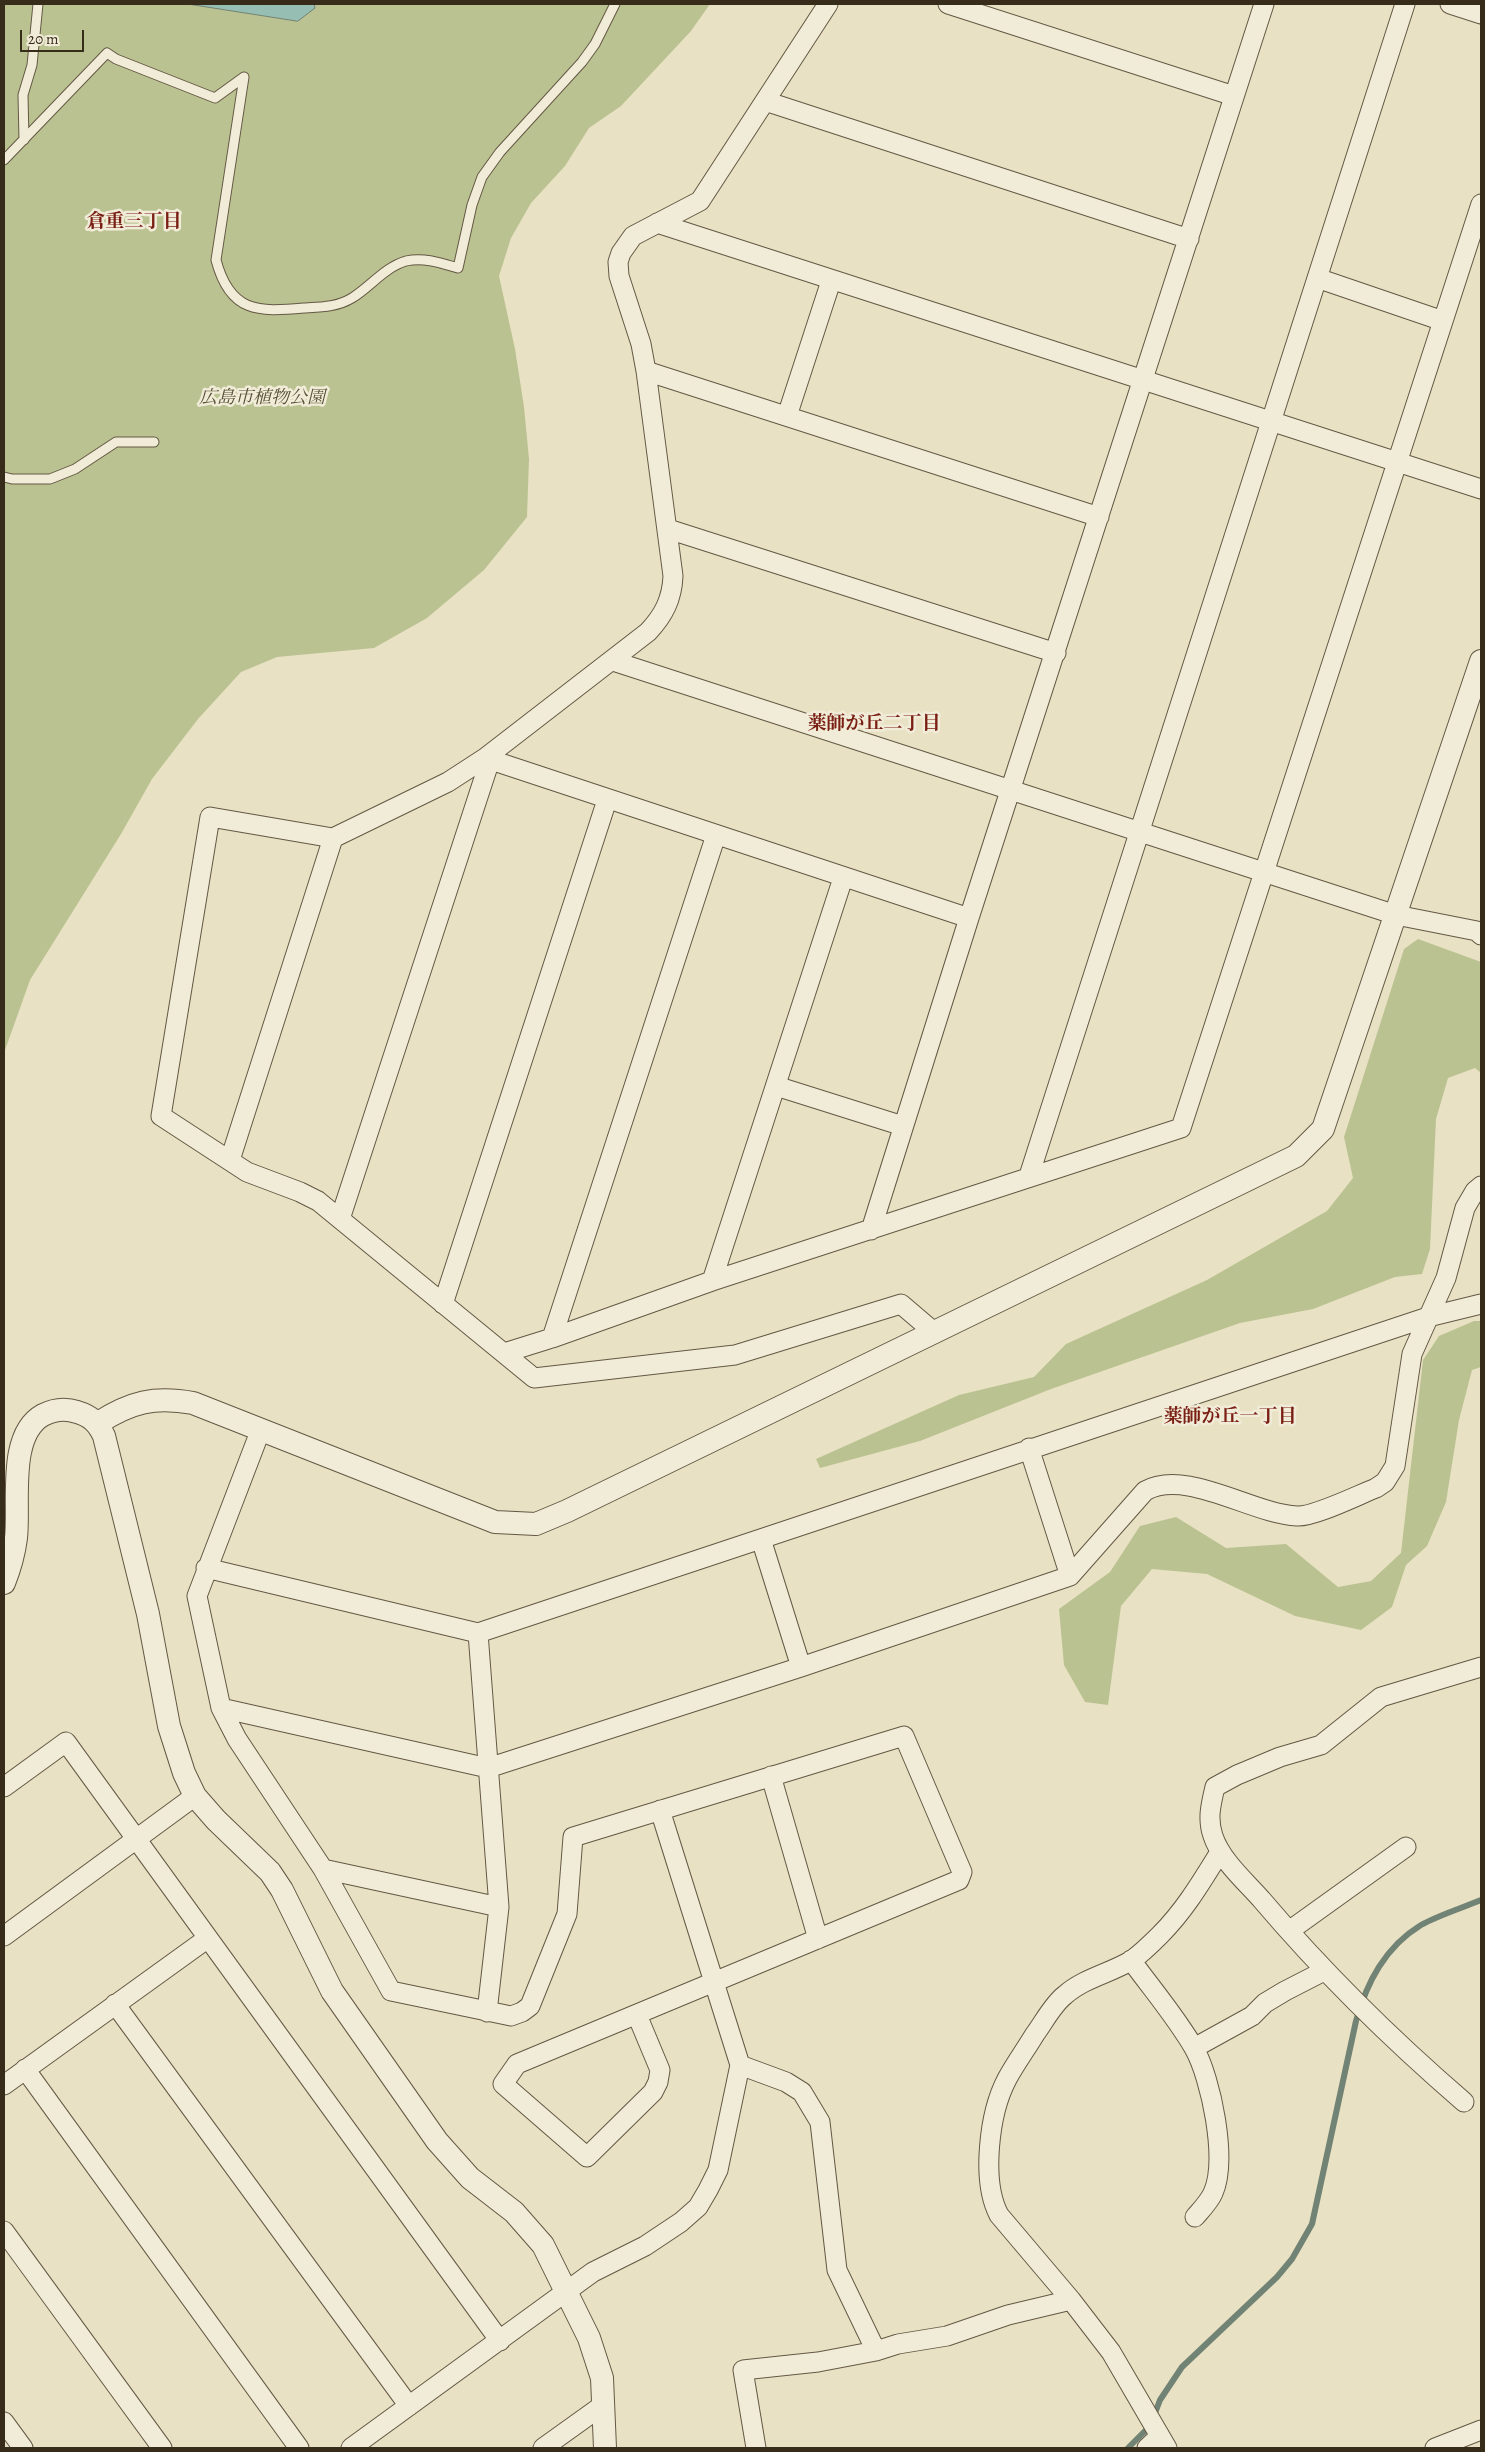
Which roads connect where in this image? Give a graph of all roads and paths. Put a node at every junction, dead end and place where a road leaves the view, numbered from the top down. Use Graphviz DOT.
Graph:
graph roads {
  1 [pos="38,4"];
  2 [pos="616,4"];
  3 [pos="828,4"];
  4 [pos="1264,4"];
  5 [pos="1405,4"];
  6 [pos="1450,4"];
  7 [pos="954,5"];
  8 [pos="1481,14"];
  9 [pos="1234,96"];
  10 [pos="765,101"];
  11 [pos="24,140"];
  12 [pos="4,160"];
  13 [pos="1481,204"];
  14 [pos="657,224"];
  15 [pos="1189,239"];
  16 [pos="1316,278"];
  17 [pos="831,281"];
  18 [pos="1443,321"];
  19 [pos="646,371"];
  20 [pos="1144,380"];
  21 [pos="787,416"];
  22 [pos="1270,422"];
  23 [pos="154,442"];
  24 [pos="1398,462"];
  25 [pos="4,477"];
  26 [pos="1481,489"];
  27 [pos="1099,517"];
  28 [pos="668,529"];
  29 [pos="1056,653"];
  30 [pos="613,661"];
  31 [pos="1481,661"];
  32 [pos="487,759"];
  33 [pos="1011,790"];
  34 [pos="607,800"];
  35 [pos="1139,831"];
  36 [pos="716,835"];
  37 [pos="333,838"];
  38 [pos="1265,872"];
  39 [pos="843,878"];
  40 [pos="1396,915"];
  41 [pos="969,918"];
  42 [pos="1481,935"];
  43 [pos="776,1086"];
  44 [pos="903,1126"];
  45 [pos="230,1160"];
  46 [pos="1029,1176"];
  47 [pos="1481,1186"];
  48 [pos="340,1220"];
  49 [pos="871,1230"];
  50 [pos="712,1281"];
  51 [pos="443,1304"];
  52 [pos="1481,1304"];
  53 [pos="1428,1317"];
  54 [pos="935,1333"];
  55 [pos="552,1338"];
  56 [pos="504,1353"];
  57 [pos="98,1423"];
  58 [pos="260,1429"];
  59 [pos="1029,1448"];
  60 [pos="761,1540"];
  61 [pos="206,1568"];
  62 [pos="1070,1576"];
  63 [pos="4,1583"];
  64 [pos="478,1633"];
  65 [pos="801,1667"];
  66 [pos="1481,1667"];
  67 [pos="221,1708"];
  68 [pos="488,1768"];
  69 [pos="771,1776"];
  70 [pos="4,1787"];
  71 [pos="195,1796"];
  72 [pos="660,1810"];
  73 [pos="136,1840"];
  74 [pos="1406,1847"];
  75 [pos="1220,1852"];
  76 [pos="323,1869"];
  77 [pos="499,1907"];
  78 [pos="1289,1932"];
  79 [pos="4,1936"];
  80 [pos="208,1938"];
  81 [pos="818,1940"];
  82 [pos="1131,1960"];
  83 [pos="1324,1971"];
  84 [pos="714,1982"];
  85 [pos="115,2004"];
  86 [pos="487,2012"];
  87 [pos="637,2015"];
  88 [pos="1194,2048"];
  89 [pos="740,2065"];
  90 [pos="26,2069"];
  91 [pos="4,2085"];
  92 [pos="1464,2102"];
  93 [pos="1195,2217"];
  94 [pos="4,2231"];
  95 [pos="567,2292"];
  96 [pos="1071,2300"];
  97 [pos="500,2341"];
  98 [pos="876,2351"];
  99 [pos="603,2405"];
  100 [pos="409,2406"];
  101 [pos="4,2422"];
  102 [pos="1481,2430"];
  103 [pos="1158,2441"];
  104 [pos="23,2448"];
  105 [pos="162,2448"];
  106 [pos="299,2448"];
  107 [pos="351,2448"];
  108 [pos="543,2448"];
  109 [pos="605,2448"];
  110 [pos="756,2448"];
  111 [pos="1435,2448"];
  1 -- 11 [label="lane"];
  2 -- 11 [label="lane"];
  3 -- 10 [label="street"];
  4 -- 9 [label="street"];
  5 -- 16 [label="street"];
  6 -- 8 [label="street"];
  7 -- 9 [label="street"];
  9 -- 15 [label="street"];
  10 -- 14 [label="street"];
  10 -- 15 [label="street"];
  11 -- 12 [label="lane"];
  13 -- 18 [label="street"];
  14 -- 17 [label="street"];
  14 -- 19 [label="street"];
  15 -- 20 [label="street"];
  16 -- 18 [label="street"];
  16 -- 22 [label="street"];
  17 -- 20 [label="street"];
  17 -- 21 [label="street"];
  18 -- 24 [label="street"];
  19 -- 21 [label="street"];
  19 -- 28 [label="street"];
  20 -- 22 [label="street"];
  20 -- 27 [label="street"];
  21 -- 27 [label="street"];
  22 -- 24 [label="street"];
  22 -- 35 [label="street"];
  23 -- 25 [label="lane"];
  24 -- 26 [label="street"];
  24 -- 38 [label="street"];
  27 -- 29 [label="street"];
  28 -- 29 [label="street"];
  28 -- 30 [label="street"];
  29 -- 33 [label="street"];
  30 -- 32 [label="street"];
  30 -- 33 [label="street"];
  31 -- 40 [label="street"];
  32 -- 34 [label="street"];
  32 -- 37 [label="street"];
  32 -- 48 [label="street"];
  33 -- 35 [label="street"];
  33 -- 41 [label="street"];
  34 -- 36 [label="street"];
  34 -- 51 [label="street"];
  35 -- 38 [label="street"];
  35 -- 46 [label="street"];
  36 -- 39 [label="street"];
  36 -- 55 [label="street"];
  37 -- 45 [label="street"];
  37 -- 45 [label="street"];
  38 -- 40 [label="street"];
  38 -- 46 [label="street"];
  39 -- 41 [label="street"];
  39 -- 43 [label="street"];
  40 -- 42 [label="street"];
  40 -- 54 [label="street"];
  41 -- 44 [label="street"];
  43 -- 44 [label="street"];
  43 -- 50 [label="street"];
  44 -- 49 [label="street"];
  45 -- 48 [label="street"];
  46 -- 49 [label="street"];
  47 -- 53 [label="street"];
  48 -- 51 [label="street"];
  49 -- 50 [label="street"];
  50 -- 55 [label="street"];
  51 -- 56 [label="street"];
  52 -- 53 [label="street"];
  53 -- 59 [label="street"];
  53 -- 62 [label="street"];
  54 -- 56 [label="street"];
  54 -- 58 [label="street"];
  55 -- 56 [label="street"];
  57 -- 58 [label="street"];
  57 -- 63 [label="street"];
  57 -- 71 [label="street"];
  58 -- 61 [label="street"];
  59 -- 60 [label="street"];
  59 -- 62 [label="street"];
  60 -- 64 [label="street"];
  60 -- 65 [label="street"];
  61 -- 64 [label="street"];
  61 -- 67 [label="street"];
  62 -- 65 [label="street"];
  64 -- 68 [label="street"];
  65 -- 68 [label="street"];
  66 -- 75 [label="street"];
  67 -- 68 [label="street"];
  67 -- 76 [label="street"];
  68 -- 77 [label="street"];
  69 -- 72 [label="street"];
  69 -- 81 [label="street"];
  69 -- 81 [label="street"];
  70 -- 73 [label="street"];
  71 -- 73 [label="street"];
  71 -- 95 [label="street"];
  72 -- 84 [label="street"];
  72 -- 86 [label="street"];
  73 -- 79 [label="street"];
  73 -- 80 [label="street"];
  74 -- 78 [label="street"];
  75 -- 78 [label="street"];
  75 -- 82 [label="street"];
  76 -- 77 [label="street"];
  76 -- 86 [label="street"];
  77 -- 86 [label="street"];
  78 -- 83 [label="street"];
  80 -- 85 [label="street"];
  80 -- 97 [label="street"];
  81 -- 84 [label="street"];
  82 -- 88 [label="street"];
  82 -- 96 [label="street"];
  83 -- 88 [label="street"];
  83 -- 92 [label="street"];
  84 -- 87 [label="street"];
  84 -- 89 [label="street"];
  85 -- 90 [label="street"];
  85 -- 100 [label="street"];
  87 -- 87 [label="street"];
  88 -- 93 [label="street"];
  89 -- 95 [label="street"];
  89 -- 98 [label="street"];
  90 -- 91 [label="street"];
  90 -- 106 [label="street"];
  94 -- 105 [label="street"];
  95 -- 97 [label="street"];
  95 -- 99 [label="street"];
  96 -- 98 [label="street"];
  96 -- 103 [label="street"];
  97 -- 100 [label="street"];
  98 -- 110 [label="street"];
  99 -- 108 [label="street"];
  99 -- 109 [label="street"];
  100 -- 107 [label="street"];
  101 -- 104 [label="street"];
  102 -- 111 [label="street"];
}
